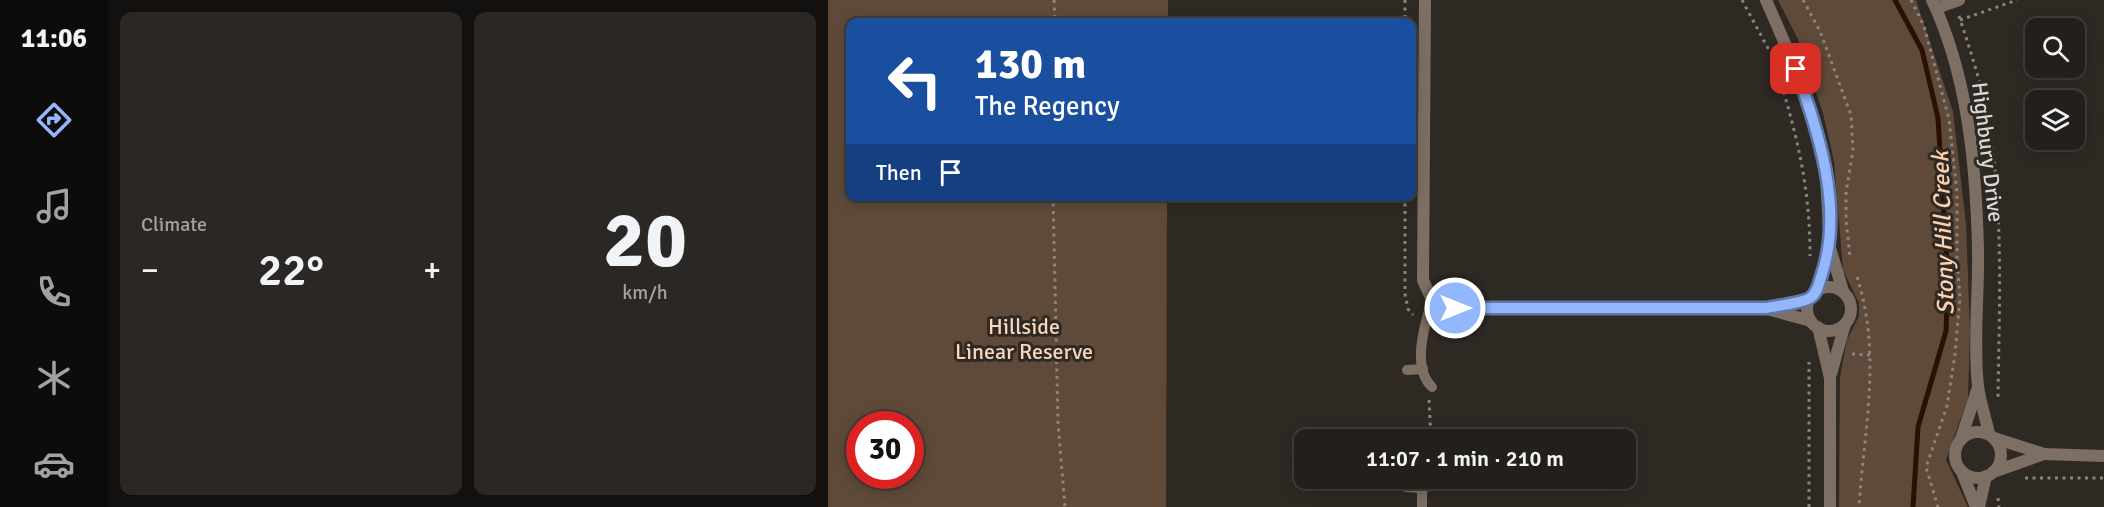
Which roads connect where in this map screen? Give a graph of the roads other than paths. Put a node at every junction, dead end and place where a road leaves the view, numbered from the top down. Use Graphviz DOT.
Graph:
graph roads {
  1 [pos="1425,0"];
  2 [pos="1766,0"];
  3 [pos="1959,0"];
  4 [pos="1934,4"];
  5 [pos="1830,248"];
  6 [pos="1843,291"];
  7 [pos="1813,295"];
  8 [pos="1432,300"];
  9 [pos="1766,308"];
  10 [pos="1815,324"];
  11 [pos="1845,324"];
  12 [pos="1422,369"];
  13 [pos="1407,370"];
  14 [pos="1830,378"];
  15 [pos="1430,385"];
  16 [pos="1978,386"];
  17 [pos="1992,436"];
  18 [pos="1960,439"];
  19 [pos="2044,454"];
  20 [pos="2104,456"];
  21 [pos="1962,472"];
  22 [pos="1990,474"];
  23 [pos="1422,489"];
  24 [pos="1422,507"];
  25 [pos="1830,507"];
  26 [pos="1978,507"];
  1 -- 8 [label="street"];
  2 -- 5 [label="street"];
  3 -- 4 [label="street"];
  4 -- 16 [label="street, Highbury Drive"];
  5 -- 6 [label="street"];
  5 -- 7 [label="street"];
  6 -- 7 [label="street"];
  6 -- 11 [label="street"];
  7 -- 9 [label="street"];
  7 -- 10 [label="street"];
  8 -- 9 [label="street"];
  8 -- 12 [label="lane"];
  9 -- 10 [label="street"];
  10 -- 11 [label="street"];
  10 -- 14 [label="street"];
  11 -- 14 [label="street"];
  12 -- 13 [label="lane"];
  12 -- 15 [label="lane"];
  14 -- 25 [label="street"];
  16 -- 17 [label="street"];
  16 -- 18 [label="street"];
  17 -- 18 [label="street"];
  17 -- 19 [label="street"];
  17 -- 22 [label="street"];
  18 -- 21 [label="street"];
  19 -- 20 [label="street"];
  19 -- 22 [label="street"];
  21 -- 22 [label="street"];
  21 -- 26 [label="street"];
  22 -- 26 [label="street"];
  23 -- 24 [label="lane"];
}
